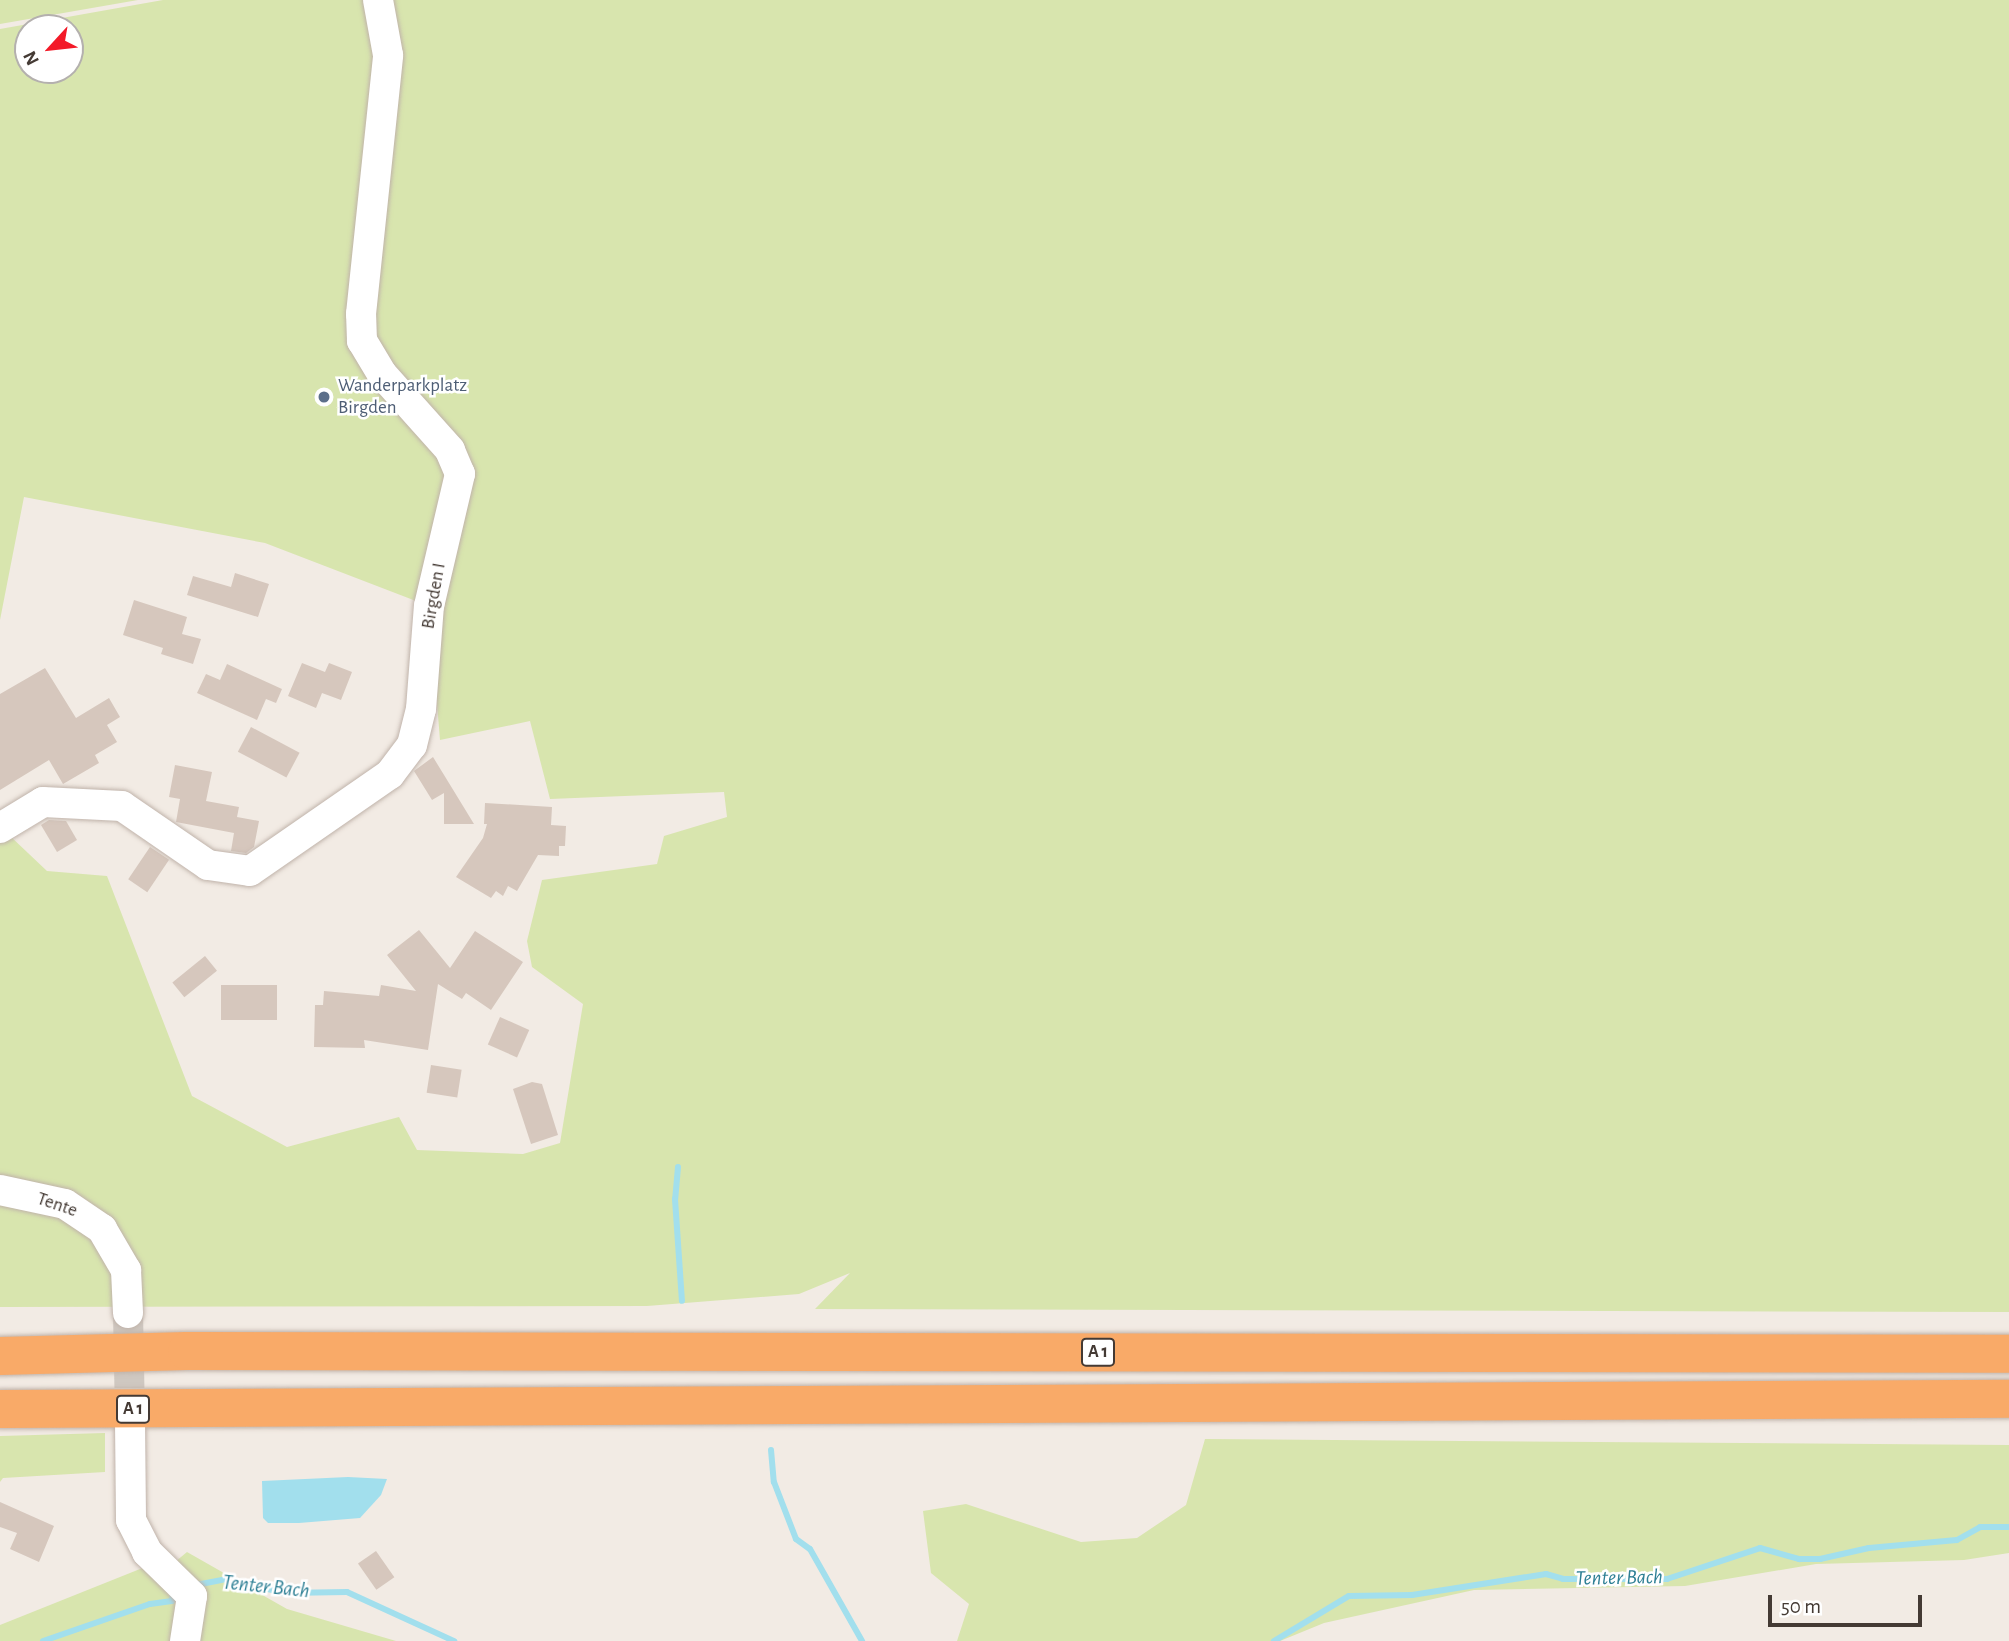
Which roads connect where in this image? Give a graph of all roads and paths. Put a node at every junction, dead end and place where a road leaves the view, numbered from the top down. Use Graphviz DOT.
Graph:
graph roads {
  1 [pos="377,0"];
  2 [pos="0,828"];
  3 [pos="0,1191"];
  4 [pos="128,1313"];
  5 [pos="2009,1354"];
  6 [pos="0,1356"];
  7 [pos="2009,1399"];
  8 [pos="0,1409"];
  9 [pos="130,1422"];
  10 [pos="185,1641"];
  1 -- 2 [label="street, Birgden I"];
  3 -- 4 [label="street, Tente"];
  5 -- 6 [label="highway, A 1"];
  7 -- 8 [label="highway, A 1"];
  9 -- 10 [label="street"];
}
